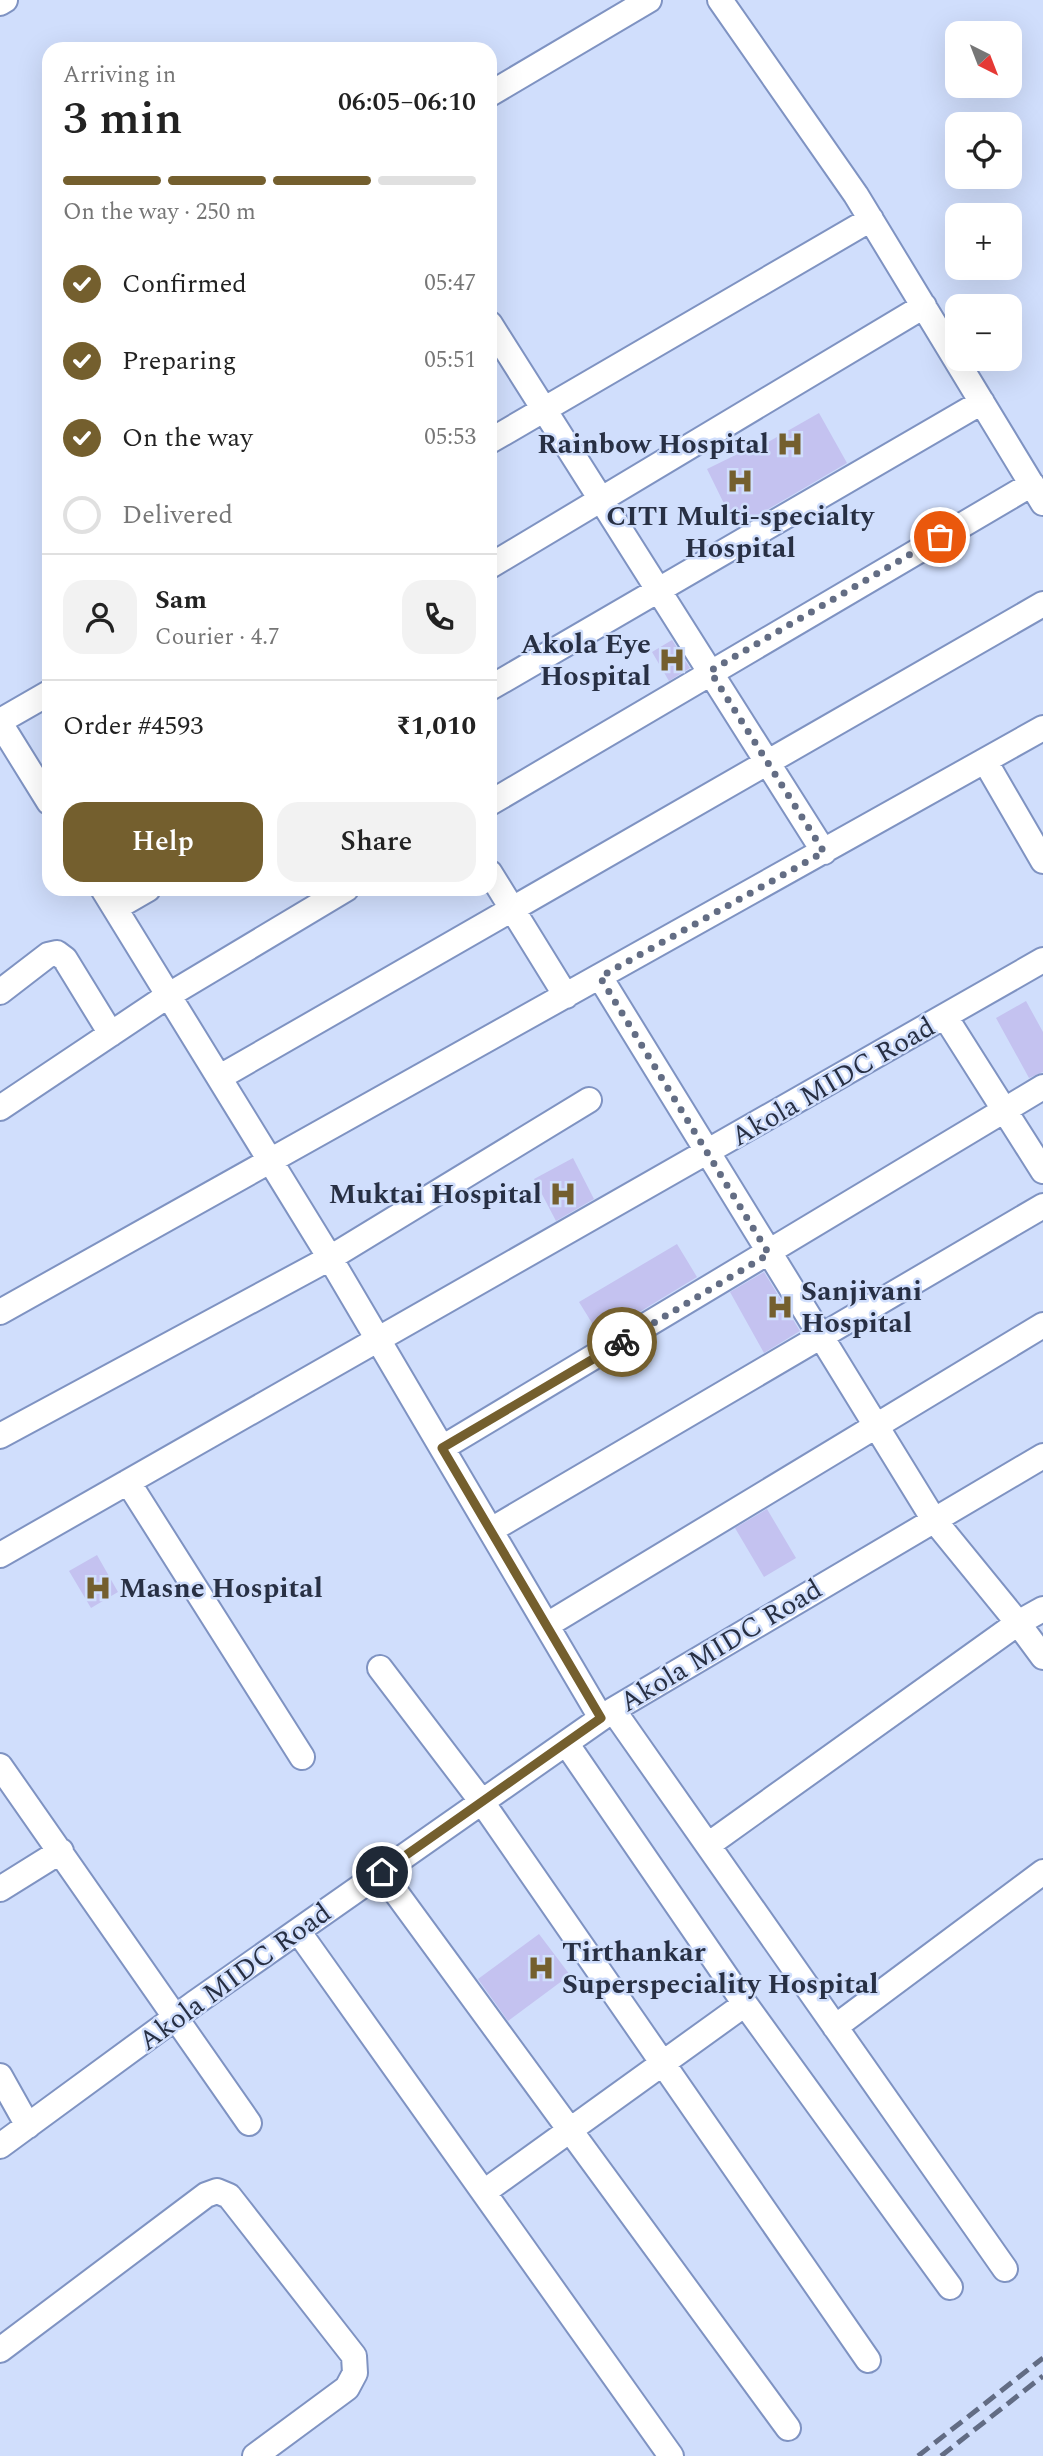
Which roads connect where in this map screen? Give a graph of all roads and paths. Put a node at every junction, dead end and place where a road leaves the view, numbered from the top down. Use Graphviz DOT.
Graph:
graph roads {
  1 [pos="5,0"];
  2 [pos="649,0"];
  3 [pos="720,0"];
  4 [pos="0,3"];
  5 [pos="497,90"];
  6 [pos="871,219"];
  7 [pos="924,306"];
  8 [pos="497,337"];
  9 [pos="982,402"];
  10 [pos="545,409"];
  11 [pos="497,436"];
  12 [pos="1037,493"];
  13 [pos="602,500"];
  14 [pos="497,562"];
  15 [pos="658,589"];
  16 [pos="1043,604"];
  17 [pos="710,671"];
  18 [pos="497,684"];
  19 [pos="42,697"];
  20 [pos="0,722"];
  21 [pos="1043,728"];
  22 [pos="985,761"];
  23 [pos="768,764"];
  24 [pos="42,791"];
  25 [pos="497,799"];
  26 [pos="824,852"];
  27 [pos="1043,861"];
  28 [pos="497,884"];
  29 [pos="334,896"];
  30 [pos="109,899"];
  31 [pos="513,910"];
  32 [pos="1043,960"];
  33 [pos="600,977"];
  34 [pos="0,992"];
  35 [pos="169,995"];
  36 [pos="566,996"];
  37 [pos="946,1018"];
  38 [pos="111,1034"];
  39 [pos="220,1077"];
  40 [pos="1043,1087"];
  41 [pos="589,1100"];
  42 [pos="0,1108"];
  43 [pos="1005,1111"];
  44 [pos="707,1153"];
  45 [pos="271,1161"];
  46 [pos="1043,1171"];
  47 [pos="1043,1206"];
  48 [pos="769,1254"];
  49 [pos="330,1258"];
  50 [pos="0,1312"];
  51 [pos="1043,1325"];
  52 [pos="822,1338"];
  53 [pos="379,1340"];
  54 [pos="877,1427"];
  55 [pos="0,1436"];
  56 [pos="442,1448"];
  57 [pos="1043,1456"];
  58 [pos="128,1482"];
  59 [pos="934,1520"];
  60 [pos="491,1530"];
  61 [pos="0,1555"];
  62 [pos="1043,1609"];
  63 [pos="1018,1623"];
  64 [pos="547,1625"];
  65 [pos="1043,1657"];
  66 [pos="380,1668"];
  67 [pos="607,1714"];
  68 [pos="566,1743"];
  69 [pos="302,1757"];
  70 [pos="0,1766"];
  71 [pos="482,1802"];
  72 [pos="708,1845"];
  73 [pos="61,1851"];
  74 [pos="382,1872"];
  75 [pos="1043,1872"];
  76 [pos="0,1889"];
  77 [pos="298,1931"];
  78 [pos="745,2004"];
  79 [pos="174,2020"];
  80 [pos="835,2027"];
  81 [pos="663,2061"];
  82 [pos="0,2076"];
  83 [pos="249,2123"];
  84 [pos="28,2126"];
  85 [pos="568,2128"];
  86 [pos="0,2146"];
  87 [pos="484,2192"];
  88 [pos="1005,2269"];
  89 [pos="950,2287"];
  90 [pos="0,2350"];
  91 [pos="868,2360"];
  92 [pos="788,2428"];
  93 [pos="255,2456"];
  94 [pos="671,2456"];
  1 -- 4 [label="street"];
  2 -- 5 [label="street"];
  3 -- 6 [label="street"];
  6 -- 7 [label="street"];
  6 -- 10 [label="street"];
  7 -- 9 [label="street"];
  7 -- 13 [label="street"];
  8 -- 10 [label="street"];
  9 -- 12 [label="street"];
  9 -- 15 [label="street"];
  10 -- 11 [label="street"];
  10 -- 13 [label="street"];
  12 -- 17 [label="street"];
  13 -- 14 [label="street"];
  13 -- 15 [label="street"];
  15 -- 17 [label="street"];
  15 -- 18 [label="street"];
  16 -- 23 [label="street"];
  17 -- 23 [label="street"];
  17 -- 25 [label="street"];
  19 -- 20 [label="street"];
  20 -- 24 [label="street"];
  21 -- 22 [label="street"];
  22 -- 26 [label="street"];
  22 -- 27 [label="street"];
  23 -- 26 [label="street"];
  23 -- 31 [label="street"];
  26 -- 33 [label="street"];
  28 -- 31 [label="street"];
  29 -- 35 [label="street"];
  30 -- 35 [label="street"];
  31 -- 36 [label="street"];
  31 -- 39 [label="street"];
  32 -- 37 [label="street, Akola MIDC Road"];
  33 -- 36 [label="street"];
  33 -- 44 [label="street"];
  34 -- 38 [label="street"];
  35 -- 38 [label="street"];
  35 -- 39 [label="street"];
  36 -- 45 [label="street"];
  37 -- 43 [label="street"];
  37 -- 44 [label="street, Akola MIDC Road"];
  38 -- 42 [label="street"];
  39 -- 45 [label="street"];
  40 -- 43 [label="street"];
  41 -- 49 [label="street"];
  43 -- 46 [label="street"];
  43 -- 48 [label="street"];
  44 -- 48 [label="street"];
  44 -- 53 [label="street, Akola MIDC Road"];
  45 -- 49 [label="street"];
  45 -- 50 [label="street"];
  47 -- 52 [label="street"];
  48 -- 52 [label="street"];
  48 -- 56 [label="street"];
  49 -- 53 [label="street"];
  49 -- 55 [label="street"];
  51 -- 54 [label="street"];
  52 -- 54 [label="street"];
  52 -- 60 [label="street"];
  53 -- 56 [label="street"];
  53 -- 58 [label="street, Akola MIDC Road"];
  54 -- 59 [label="street"];
  54 -- 64 [label="street"];
  56 -- 60 [label="street"];
  57 -- 59 [label="street, Akola MIDC Road"];
  58 -- 61 [label="street, Akola MIDC Road"];
  58 -- 69 [label="street"];
  59 -- 63 [label="street"];
  59 -- 67 [label="street, Akola MIDC Road"];
  60 -- 64 [label="street"];
  62 -- 63 [label="street"];
  63 -- 65 [label="street"];
  63 -- 72 [label="street"];
  64 -- 67 [label="street"];
  66 -- 71 [label="street"];
  67 -- 68 [label="street, Akola MIDC Road"];
  67 -- 72 [label="street"];
  68 -- 71 [label="street, Akola MIDC Road"];
  68 -- 78 [label="street"];
  70 -- 73 [label="street"];
  71 -- 74 [label="street, Akola MIDC Road"];
  71 -- 81 [label="street"];
  72 -- 80 [label="street"];
  73 -- 76 [label="street"];
  73 -- 79 [label="street"];
  74 -- 77 [label="street, Akola MIDC Road"];
  74 -- 85 [label="street"];
  75 -- 80 [label="street"];
  77 -- 79 [label="street, Akola MIDC Road"];
  77 -- 87 [label="street"];
  78 -- 81 [label="street"];
  78 -- 89 [label="street"];
  79 -- 83 [label="street"];
  79 -- 84 [label="street, Akola MIDC Road"];
  80 -- 88 [label="street"];
  81 -- 85 [label="street"];
  81 -- 91 [label="street"];
  82 -- 84 [label="street"];
  84 -- 86 [label="street, Akola MIDC Road"];
  85 -- 87 [label="street"];
  85 -- 92 [label="street"];
  87 -- 94 [label="street"];
  90 -- 93 [label="street"];
}
